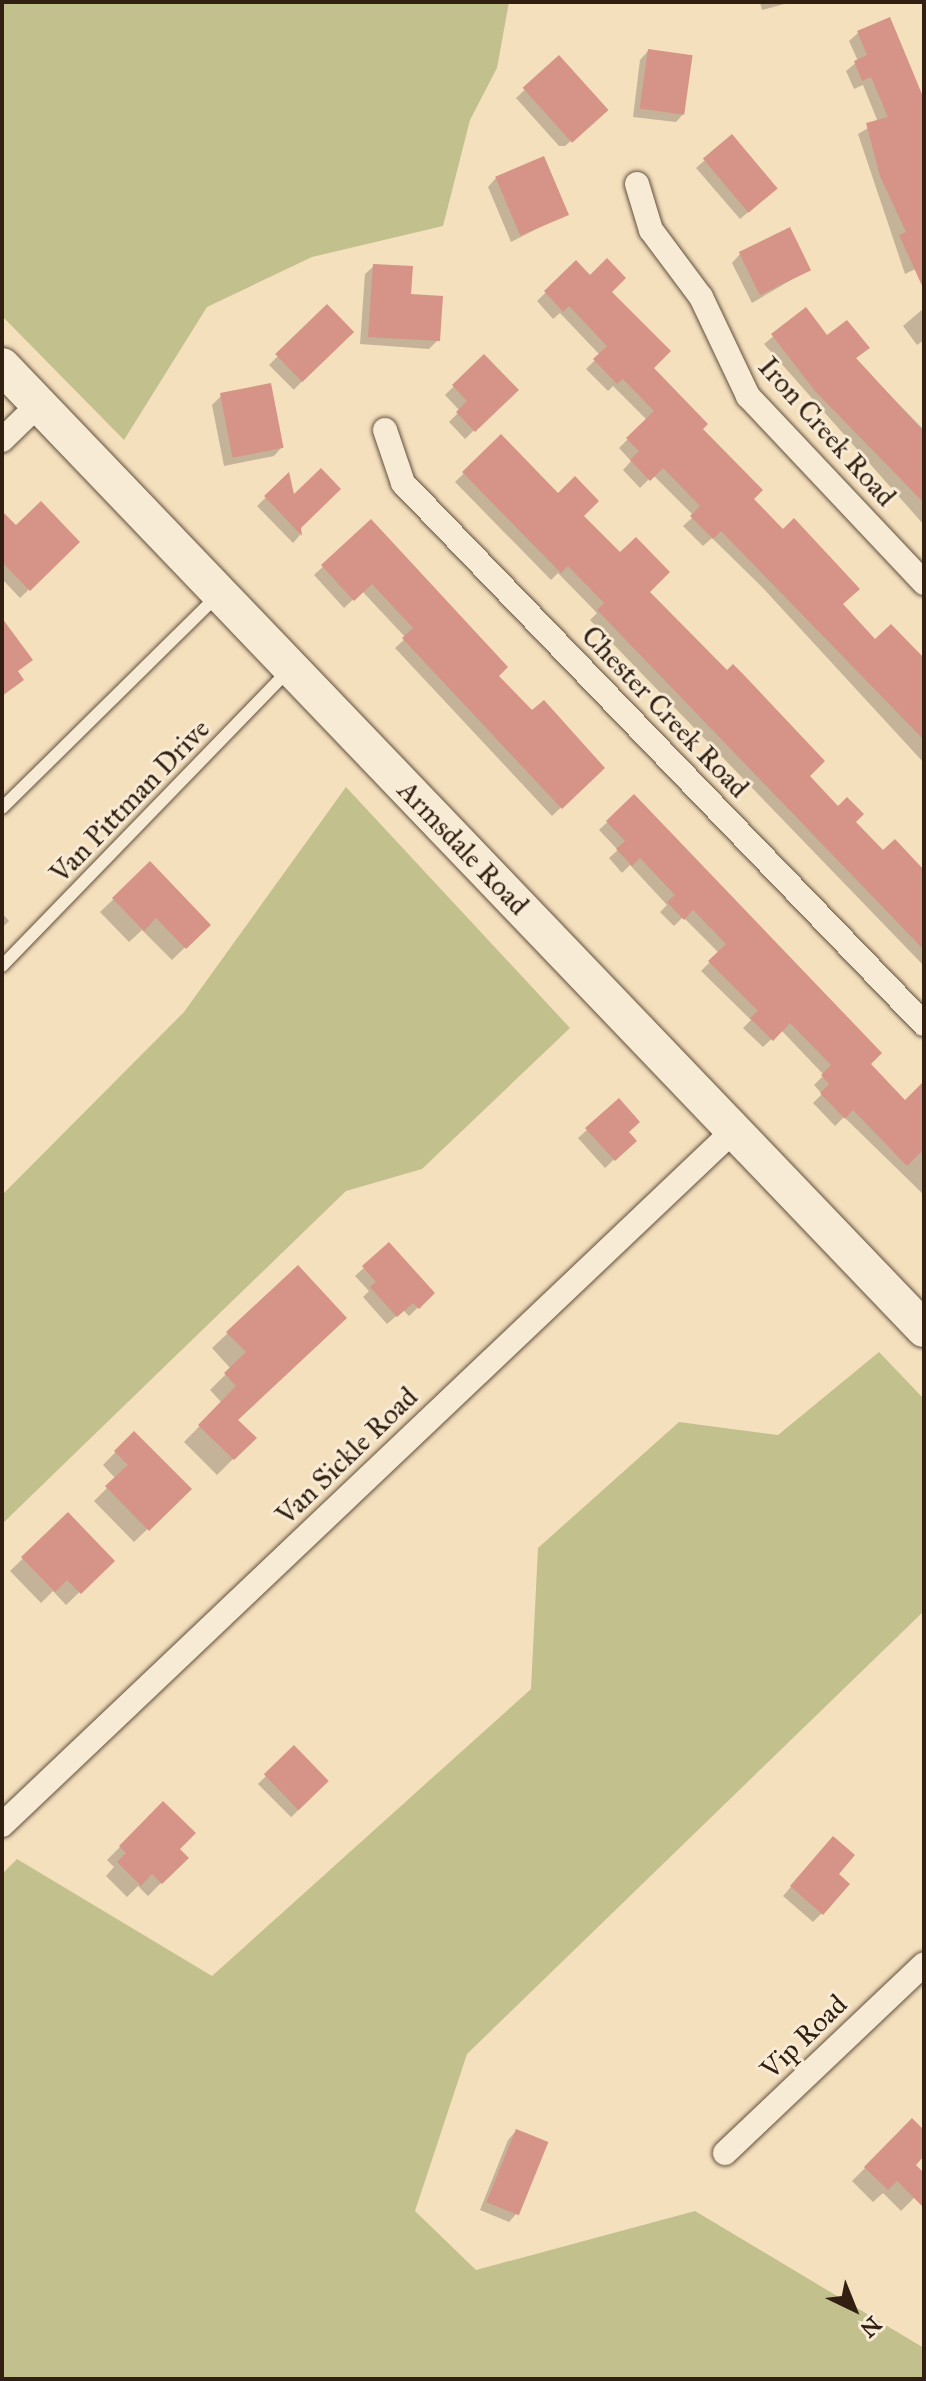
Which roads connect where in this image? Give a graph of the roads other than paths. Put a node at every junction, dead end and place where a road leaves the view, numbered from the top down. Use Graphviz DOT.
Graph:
graph roads {
  1 [pos="637,184"];
  2 [pos="15,387"];
  3 [pos="385,430"];
  4 [pos="2,440"];
  5 [pos="924,583"];
  6 [pos="220,594"];
  7 [pos="291,668"];
  8 [pos="2,808"];
  9 [pos="2,966"];
  10 [pos="924,1024"];
  11 [pos="734,1130"];
  12 [pos="924,1329"];
  13 [pos="2,1825"];
  14 [pos="924,1964"];
  15 [pos="725,2153"];
  1 -- 5 [label="street, Iron Creek Road"];
  2 -- 4 [label="street"];
  2 -- 6 [label="street, Armsdale Road"];
  3 -- 10 [label="street, Chester Creek Road"];
  6 -- 7 [label="street, Armsdale Road"];
  6 -- 8 [label="lane"];
  7 -- 9 [label="lane, Van Pittman Drive"];
  7 -- 11 [label="street, Armsdale Road"];
  11 -- 12 [label="street, Armsdale Road"];
  11 -- 13 [label="street, Van Sickle Road"];
  14 -- 15 [label="street, Vip Road"];
}
